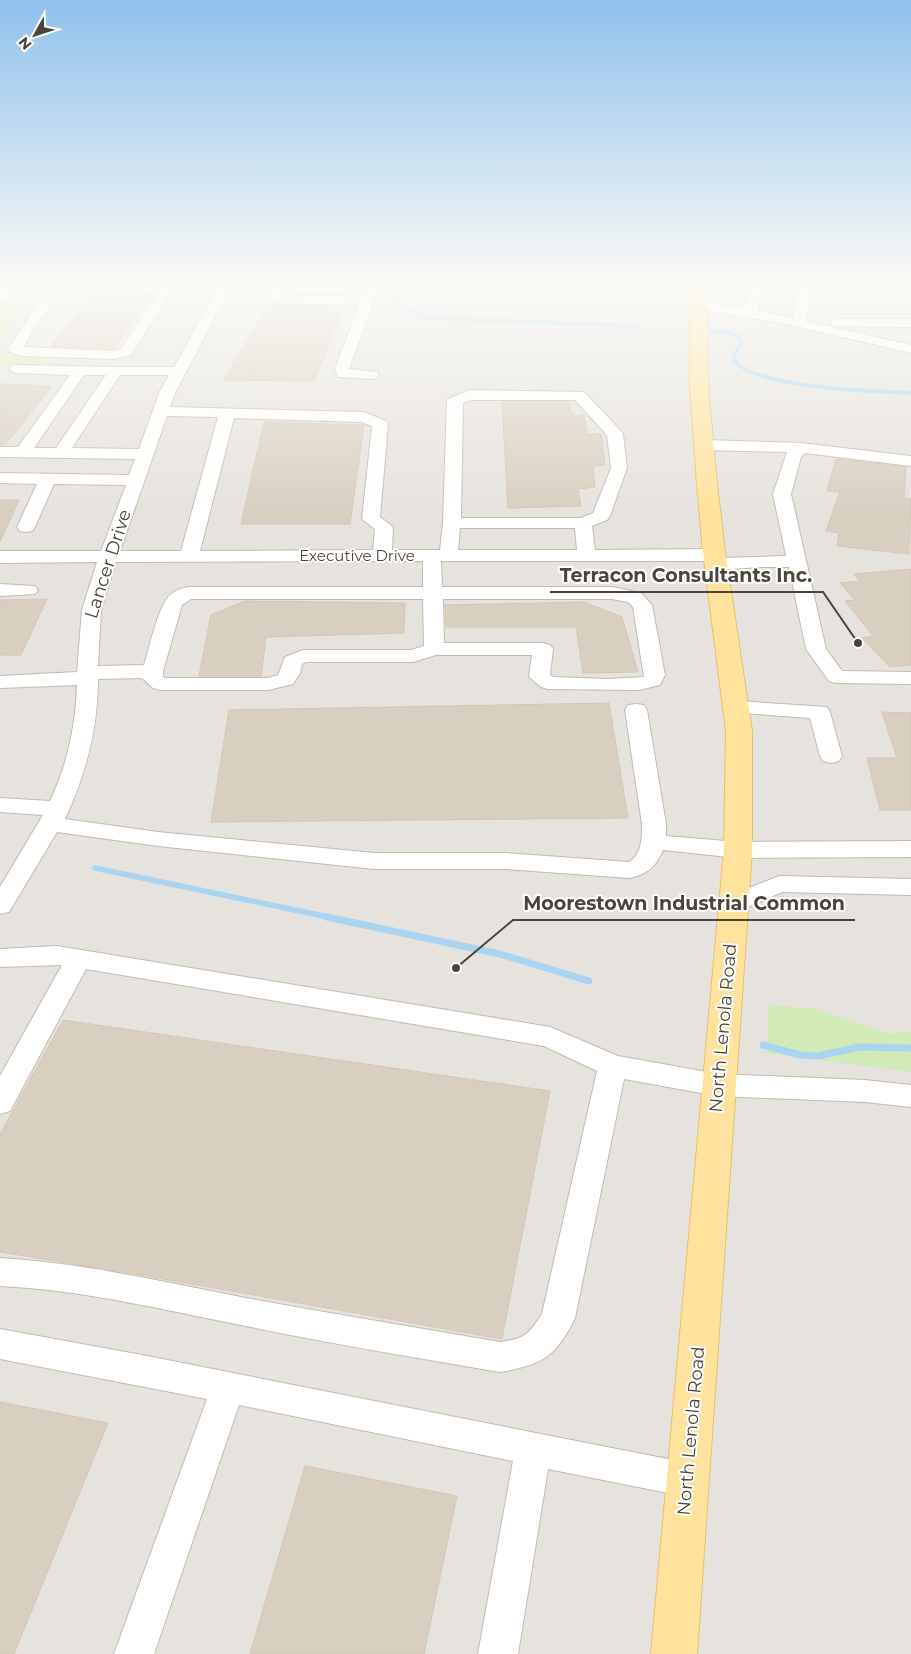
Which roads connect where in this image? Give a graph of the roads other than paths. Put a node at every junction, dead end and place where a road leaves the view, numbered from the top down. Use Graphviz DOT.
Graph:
graph roads {
  1 [pos="184,360"];
  2 [pos="345,360"];
  3 [pos="699,360"];
  4 [pos="17,369"];
  5 [pos="80,371"];
  6 [pos="116,371"];
  7 [pos="178,371"];
  8 [pos="372,375"];
  9 [pos="160,411"];
  10 [pos="227,413"];
  11 [pos="704,445"];
  12 [pos="801,448"];
  13 [pos="0,452"];
  14 [pos="22,453"];
  15 [pos="60,454"];
  16 [pos="144,454"];
  17 [pos="911,461"];
  18 [pos="0,478"];
  19 [pos="48,479"];
  20 [pos="136,480"];
  21 [pos="583,522"];
  22 [pos="452,523"];
  23 [pos="26,527"];
  24 [pos="588,555"];
  25 [pos="617,555"];
  26 [pos="382,556"];
  27 [pos="440,556"];
  28 [pos="0,557"];
  29 [pos="108,557"];
  30 [pos="189,557"];
  31 [pos="715,560"];
  32 [pos="797,562"];
  33 [pos="0,590"];
  34 [pos="28,590"];
  35 [pos="432,594"];
  36 [pos="625,594"];
  37 [pos="434,649"];
  38 [pos="153,671"];
  39 [pos="88,676"];
  40 [pos="911,678"];
  41 [pos="0,682"];
  42 [pos="737,707"];
  43 [pos="636,710"];
  44 [pos="831,756"];
  45 [pos="0,805"];
  46 [pos="54,816"];
  47 [pos="654,842"];
  48 [pos="911,849"];
  49 [pos="738,850"];
  50 [pos="774,850"];
  51 [pos="780,884"];
  52 [pos="911,887"];
  53 [pos="733,904"];
  54 [pos="0,906"];
  55 [pos="0,958"];
  56 [pos="79,958"];
  57 [pos="612,1066"];
  58 [pos="718,1085"];
  59 [pos="911,1096"];
  60 [pos="0,1103"];
  61 [pos="0,1272"];
  62 [pos="0,1344"];
  63 [pos="228,1388"];
  64 [pos="533,1449"];
  65 [pos="688,1480"];
  66 [pos="134,1654"];
  67 [pos="498,1654"];
  68 [pos="674,1654"];
  1 -- 7 [label="street, Lancer Drive"];
  2 -- 8 [label="street"];
  3 -- 11 [label="main road, North Lenola Road"];
  4 -- 5 [label="street"];
  5 -- 6 [label="street"];
  5 -- 14 [label="street"];
  6 -- 7 [label="street"];
  6 -- 15 [label="street"];
  7 -- 9 [label="street, Lancer Drive"];
  9 -- 10 [label="street"];
  9 -- 16 [label="street, Lancer Drive"];
  10 -- 26 [label="street"];
  10 -- 30 [label="street"];
  11 -- 12 [label="street"];
  11 -- 31 [label="main road, North Lenola Road"];
  12 -- 17 [label="street"];
  12 -- 32 [label="street"];
  13 -- 14 [label="street"];
  14 -- 15 [label="street"];
  15 -- 16 [label="street"];
  16 -- 20 [label="street, Lancer Drive"];
  18 -- 19 [label="street"];
  19 -- 20 [label="street"];
  19 -- 23 [label="street"];
  20 -- 29 [label="street, Lancer Drive"];
  21 -- 22 [label="street"];
  21 -- 22 [label="street"];
  21 -- 24 [label="street"];
  22 -- 27 [label="street"];
  24 -- 25 [label="street, Executive Drive"];
  24 -- 27 [label="street, Executive Drive"];
  25 -- 31 [label="street, Executive Drive"];
  25 -- 36 [label="street"];
  26 -- 27 [label="street, Executive Drive"];
  26 -- 30 [label="street, Executive Drive"];
  27 -- 35 [label="street"];
  28 -- 29 [label="street, Executive Drive"];
  29 -- 30 [label="street, Executive Drive"];
  29 -- 39 [label="street, Lancer Drive"];
  31 -- 32 [label="street, Executive Drive"];
  31 -- 42 [label="main road, North Lenola Road"];
  32 -- 40 [label="street"];
  33 -- 34 [label="street"];
  35 -- 36 [label="street"];
  35 -- 37 [label="street"];
  35 -- 38 [label="street"];
  36 -- 37 [label="street"];
  37 -- 38 [label="street"];
  38 -- 39 [label="street"];
  39 -- 41 [label="street"];
  39 -- 46 [label="street, Lancer Drive"];
  42 -- 44 [label="street"];
  42 -- 49 [label="main road, North Lenola Road"];
  43 -- 47 [label="street"];
  45 -- 46 [label="street"];
  46 -- 47 [label="street"];
  46 -- 54 [label="street, Lancer Drive"];
  47 -- 49 [label="street"];
  48 -- 50 [label="street"];
  49 -- 50 [label="street"];
  49 -- 53 [label="main road, North Lenola Road"];
  50 -- 51 [label="street"];
  51 -- 52 [label="street"];
  51 -- 53 [label="street"];
  53 -- 58 [label="main road, North Lenola Road"];
  55 -- 56 [label="street"];
  56 -- 57 [label="street"];
  56 -- 60 [label="street"];
  57 -- 58 [label="street"];
  57 -- 61 [label="street"];
  58 -- 59 [label="street"];
  58 -- 65 [label="main road, North Lenola Road"];
  62 -- 63 [label="street"];
  63 -- 64 [label="street"];
  63 -- 66 [label="street"];
  64 -- 65 [label="street"];
  64 -- 67 [label="street"];
  65 -- 68 [label="main road, North Lenola Road"];
}
